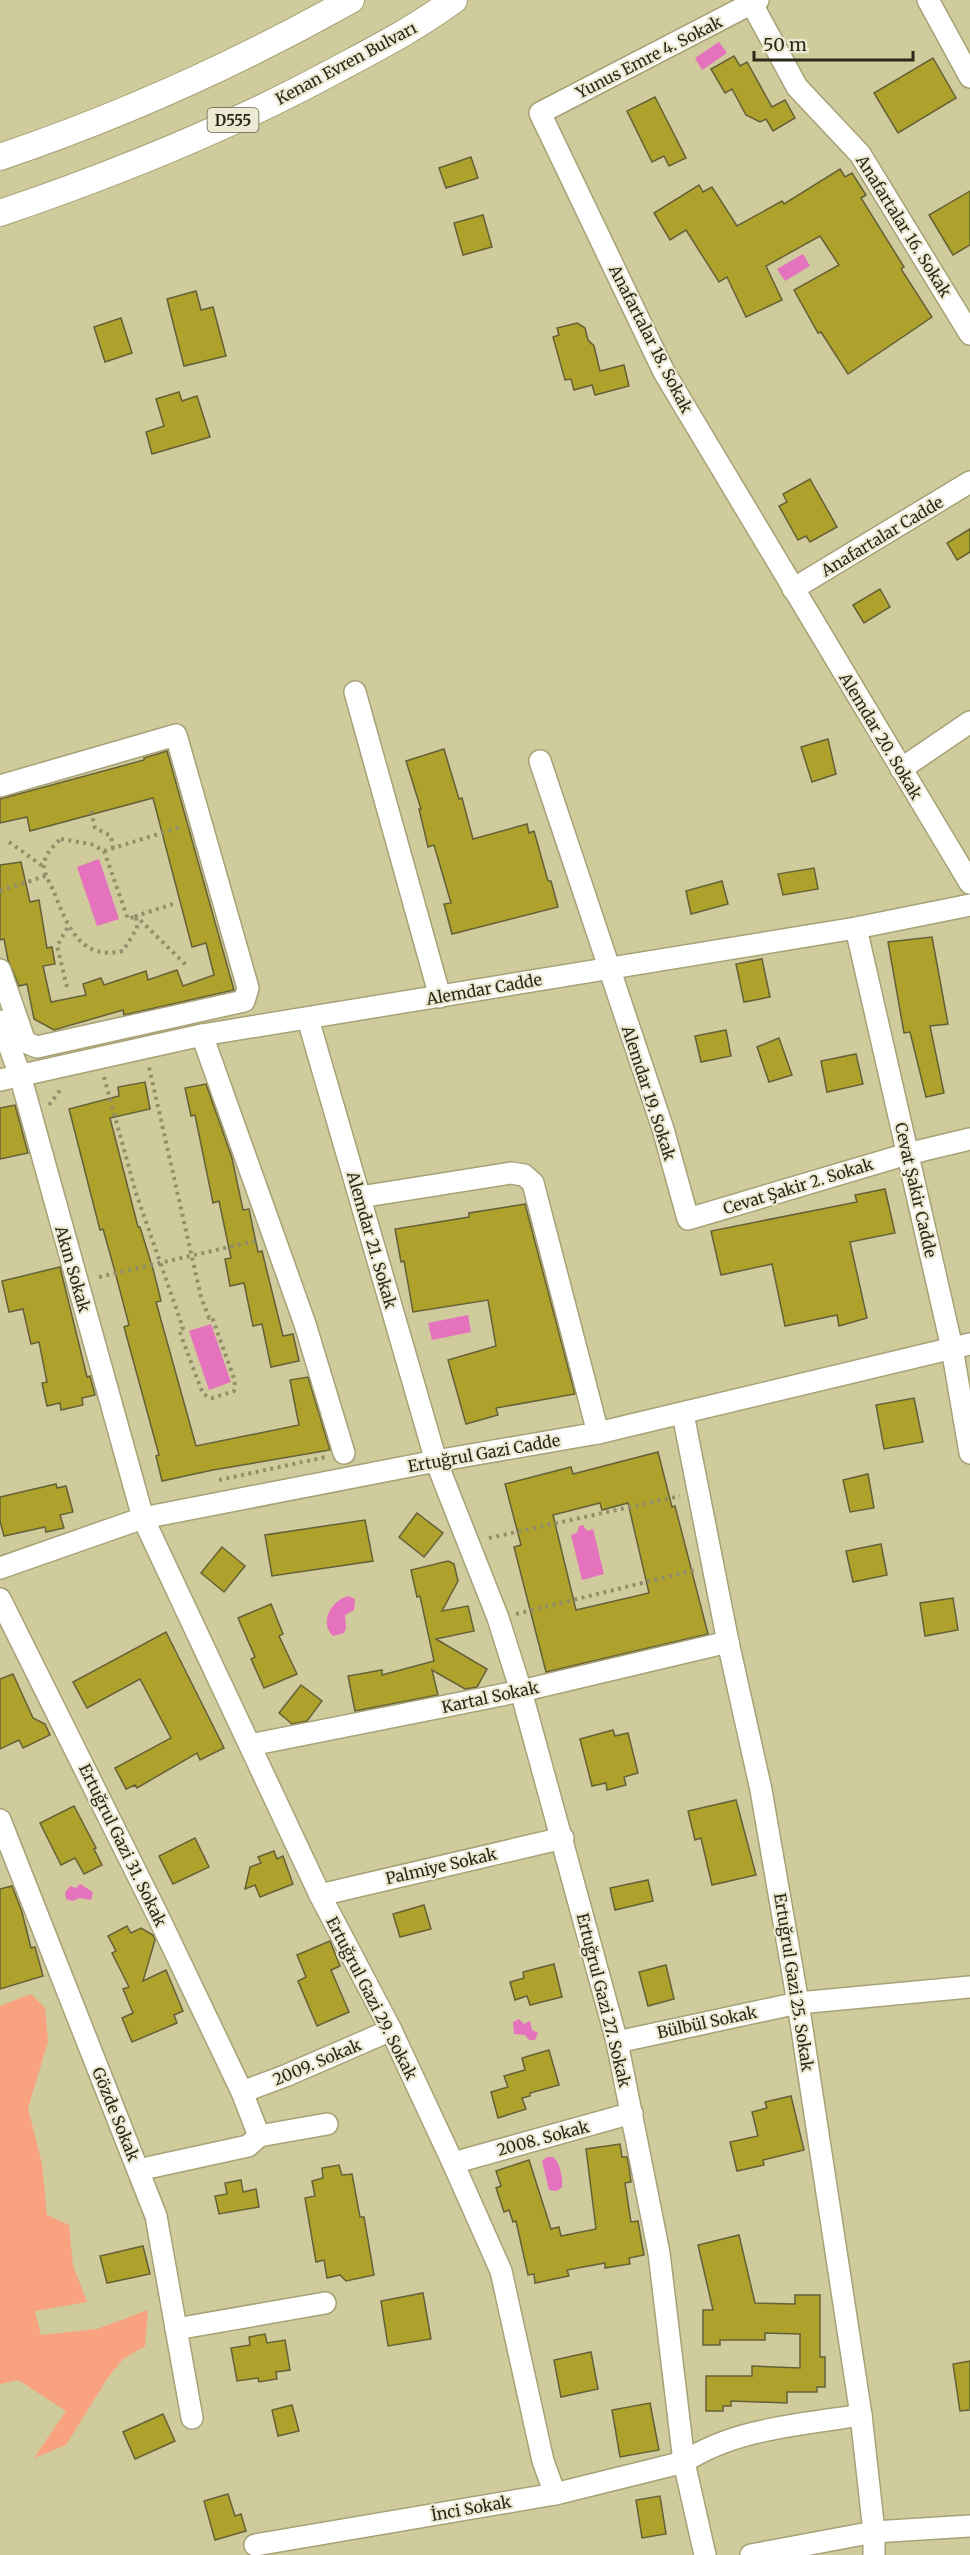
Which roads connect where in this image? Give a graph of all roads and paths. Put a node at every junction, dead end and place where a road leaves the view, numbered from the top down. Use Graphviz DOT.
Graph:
graph roads {
  1 [pos="351,0"];
  2 [pos="453,0"];
  3 [pos="928,0"];
  4 [pos="755,2"];
  5 [pos="970,77"];
  6 [pos="540,113"];
  7 [pos="0,158"];
  8 [pos="0,213"];
  9 [pos="970,334"];
  10 [pos="970,482"];
  11 [pos="793,589"];
  12 [pos="355,692"];
  13 [pos="970,722"];
  14 [pos="540,761"];
  15 [pos="900,769"];
  16 [pos="0,786"];
  17 [pos="91,811"];
  18 [pos="201,821"];
  19 [pos="9,842"];
  20 [pos="113,849"];
  21 [pos="104,851"];
  22 [pos="44,867"];
  23 [pos="48,875"];
  24 [pos="970,883"];
  25 [pos="0,891"];
  26 [pos="173,904"];
  27 [pos="970,905"];
  28 [pos="136,916"];
  29 [pos="69,925"];
  30 [pos="856,928"];
  31 [pos="188,967"];
  32 [pos="608,967"];
  33 [pos="0,970"];
  34 [pos="67,987"];
  35 [pos="440,997"];
  36 [pos="308,1019"];
  37 [pos="0,1021"];
  38 [pos="202,1035"];
  39 [pos="145,1046"];
  40 [pos="10,1077"];
  41 [pos="93,1077"];
  42 [pos="63,1086"];
  43 [pos="48,1106"];
  44 [pos="970,1139"];
  45 [pos="907,1154"];
  46 [pos="360,1197"];
  47 [pos="688,1219"];
  48 [pos="274,1237"];
  49 [pos="192,1256"];
  50 [pos="160,1263"];
  51 [pos="96,1266"];
  52 [pos="99,1277"];
  53 [pos="101,1284"];
  54 [pos="961,1346"];
  55 [pos="683,1414"];
  56 [pos="598,1433"];
  57 [pos="344,1453"];
  58 [pos="970,1453"];
  59 [pos="436,1461"];
  60 [pos="210,1481"];
  61 [pos="699,1491"];
  62 [pos="143,1518"];
  63 [pos="468,1543"];
  64 [pos="713,1565"];
  65 [pos="0,1568"];
  66 [pos="0,1599"];
  67 [pos="498,1618"];
  68 [pos="729,1642"];
  69 [pos="521,1691"];
  70 [pos="250,1745"];
  71 [pos="0,1820"];
  72 [pos="563,1838"];
  73 [pos="320,1895"];
  74 [pos="970,1987"];
  75 [pos="798,2003"];
  76 [pos="391,2030"];
  77 [pos="617,2042"];
  78 [pos="242,2092"];
  79 [pos="632,2114"];
  80 [pos="327,2124"];
  81 [pos="259,2136"];
  82 [pos="453,2163"];
  83 [pos="138,2170"];
  84 [pos="325,2303"];
  85 [pos="176,2329"];
  86 [pos="861,2415"];
  87 [pos="192,2418"];
  88 [pos="684,2462"];
  89 [pos="555,2494"];
  90 [pos="970,2526"];
  91 [pos="874,2532"];
  92 [pos="255,2545"];
  93 [pos="705,2555"];
  94 [pos="751,2555"];
  95 [pos="874,2555"];
  1 -- 7 [label="main road"];
  2 -- 8 [label="main road, Kenan Evren Bulvarı / D555"];
  3 -- 5 [label="street"];
  4 -- 6 [label="street, Yunus Emre 4. Sokak"];
  4 -- 9 [label="street, Anafartalar 16. Sokak"];
  6 -- 11 [label="street, Anafartalar 18. Sokak"];
  10 -- 11 [label="street, Anafartalar Cadde"];
  11 -- 15 [label="street, Alemdar 20. Sokak"];
  12 -- 35 [label="street"];
  13 -- 15 [label="street"];
  14 -- 32 [label="street, Alemdar 19. Sokak"];
  15 -- 24 [label="street, Alemdar 20. Sokak"];
  16 -- 18 [label="street"];
  17 -- 20 [label="path"];
  18 -- 20 [label="path"];
  18 -- 33 [label="street"];
  19 -- 22 [label="path"];
  20 -- 21 [label="path"];
  21 -- 22 [label="path"];
  21 -- 28 [label="path"];
  22 -- 23 [label="path"];
  23 -- 25 [label="path"];
  23 -- 29 [label="path"];
  26 -- 28 [label="path"];
  27 -- 30 [label="street, Alemdar Cadde"];
  28 -- 29 [label="path"];
  28 -- 31 [label="path"];
  29 -- 34 [label="path"];
  30 -- 32 [label="street, Alemdar Cadde"];
  30 -- 45 [label="street, Cevat Şakir Cadde"];
  32 -- 35 [label="street, Alemdar Cadde"];
  32 -- 47 [label="street, Alemdar 19. Sokak"];
  35 -- 36 [label="street, Alemdar Cadde"];
  36 -- 38 [label="street, Alemdar Cadde"];
  36 -- 46 [label="street, Alemdar 21. Sokak"];
  37 -- 40 [label="street, Akın Sokak"];
  38 -- 39 [label="street, Alemdar Cadde"];
  38 -- 48 [label="street"];
  39 -- 40 [label="street, Alemdar Cadde"];
  39 -- 49 [label="path"];
  40 -- 62 [label="street, Akın Sokak"];
  41 -- 50 [label="path"];
  42 -- 43 [label="path"];
  44 -- 45 [label="street, Cevat Şakir 2. Sokak"];
  45 -- 47 [label="street, Cevat Şakir 2. Sokak"];
  45 -- 54 [label="street, Cevat Şakir Cadde"];
  46 -- 56 [label="street"];
  46 -- 59 [label="street, Alemdar 21. Sokak"];
  48 -- 49 [label="path"];
  48 -- 57 [label="street"];
  49 -- 50 [label="path"];
  49 -- 50 [label="path"];
  50 -- 52 [label="path"];
  51 -- 52 [label="path"];
  52 -- 53 [label="path"];
  54 -- 55 [label="street, Ertuğrul Gazi Cadde"];
  54 -- 58 [label="street, Cevat Şakir Cadde"];
  55 -- 56 [label="street, Ertuğrul Gazi Cadde"];
  55 -- 61 [label="street, Ertuğrul Gazi 25. Sokak"];
  56 -- 59 [label="street, Ertuğrul Gazi Cadde"];
  57 -- 60 [label="path"];
  59 -- 62 [label="street, Ertuğrul Gazi Cadde"];
  59 -- 63 [label="street, Ertuğrul Gazi 27. Sokak"];
  61 -- 63 [label="path"];
  61 -- 64 [label="street, Ertuğrul Gazi 25. Sokak"];
  62 -- 65 [label="street, Ertuğrul Gazi Cadde"];
  62 -- 70 [label="street, Ertuğrul Gazi 29. Sokak"];
  63 -- 67 [label="street, Ertuğrul Gazi 27. Sokak"];
  64 -- 67 [label="path"];
  64 -- 68 [label="street, Ertuğrul Gazi 25. Sokak"];
  66 -- 78 [label="street, Ertuğrul Gazi 31. Sokak"];
  67 -- 69 [label="street, Ertuğrul Gazi 27. Sokak"];
  68 -- 69 [label="street, Kartal Sokak"];
  68 -- 75 [label="street, Ertuğrul Gazi 25. Sokak"];
  69 -- 70 [label="street, Kartal Sokak"];
  69 -- 72 [label="street, Ertuğrul Gazi 27. Sokak"];
  70 -- 73 [label="street, Ertuğrul Gazi 29. Sokak"];
  71 -- 83 [label="street, Gözde Sokak"];
  72 -- 73 [label="street, Palmiye Sokak"];
  72 -- 77 [label="street, Ertuğrul Gazi 27. Sokak"];
  73 -- 76 [label="street, Ertuğrul Gazi 29. Sokak"];
  74 -- 75 [label="street, Bülbül Sokak"];
  75 -- 77 [label="street, Bülbül Sokak"];
  75 -- 86 [label="street, Ertuğrul Gazi 25. Sokak"];
  76 -- 78 [label="street, 2009. Sokak"];
  76 -- 82 [label="street, Ertuğrul Gazi 29. Sokak"];
  77 -- 79 [label="street, Ertuğrul Gazi 27. Sokak"];
  78 -- 81 [label="street, Ertuğrul Gazi 31. Sokak"];
  79 -- 82 [label="street, 2008. Sokak"];
  79 -- 88 [label="street, Ertuğrul Gazi 27. Sokak"];
  80 -- 81 [label="street"];
  81 -- 83 [label="street"];
  82 -- 89 [label="street, Ertuğrul Gazi 29. Sokak"];
  83 -- 85 [label="street, Gözde Sokak"];
  84 -- 85 [label="street"];
  85 -- 87 [label="street, Gözde Sokak"];
  86 -- 88 [label="street, İnci Sokak"];
  86 -- 91 [label="street, Ertuğrul Gazi 25. Sokak"];
  88 -- 89 [label="street, İnci Sokak"];
  88 -- 93 [label="street, Ertuğrul Gazi 27. Sokak"];
  89 -- 92 [label="street, İnci Sokak"];
  90 -- 91 [label="street"];
  91 -- 94 [label="street"];
  91 -- 95 [label="street, Ertuğrul Gazi 25. Sokak"];
}
